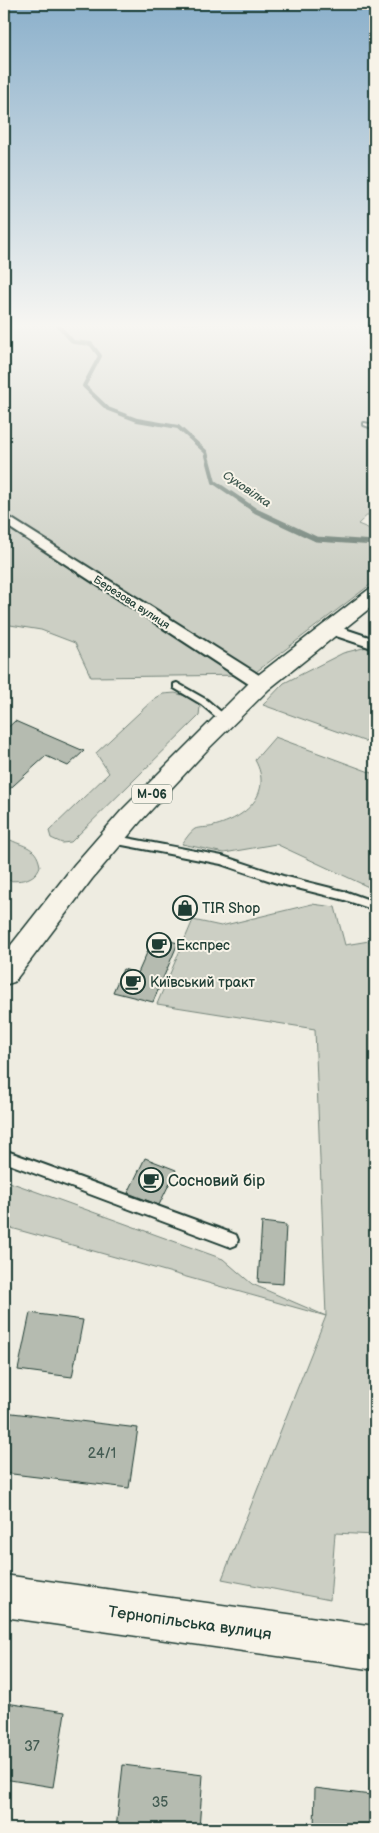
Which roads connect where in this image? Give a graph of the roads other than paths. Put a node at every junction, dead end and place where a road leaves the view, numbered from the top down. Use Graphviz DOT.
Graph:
graph roads {
  1 [pos="366,424"];
  2 [pos="375,427"];
  3 [pos="4,518"];
  4 [pos="375,594"];
  5 [pos="330,629"];
  6 [pos="375,644"];
  7 [pos="261,684"];
  8 [pos="177,686"];
  9 [pos="224,719"];
  10 [pos="111,838"];
  11 [pos="375,906"];
  12 [pos="4,974"];
  13 [pos="4,1156"];
  14 [pos="231,1240"];
  15 [pos="4,1596"];
  16 [pos="375,1648"];
  1 -- 2 [label="lane"];
  3 -- 7 [label="street, Березова вулиця"];
  4 -- 5 [label="main road, М-06"];
  5 -- 6 [label="street"];
  5 -- 7 [label="main road, М-06"];
  7 -- 9 [label="main road, М-06"];
  8 -- 9 [label="lane"];
  9 -- 10 [label="main road, М-06"];
  10 -- 11 [label="lane"];
  10 -- 12 [label="main road, М-06"];
  13 -- 14 [label="lane"];
  15 -- 16 [label="main road, Тернопільська вулиця"];
}
